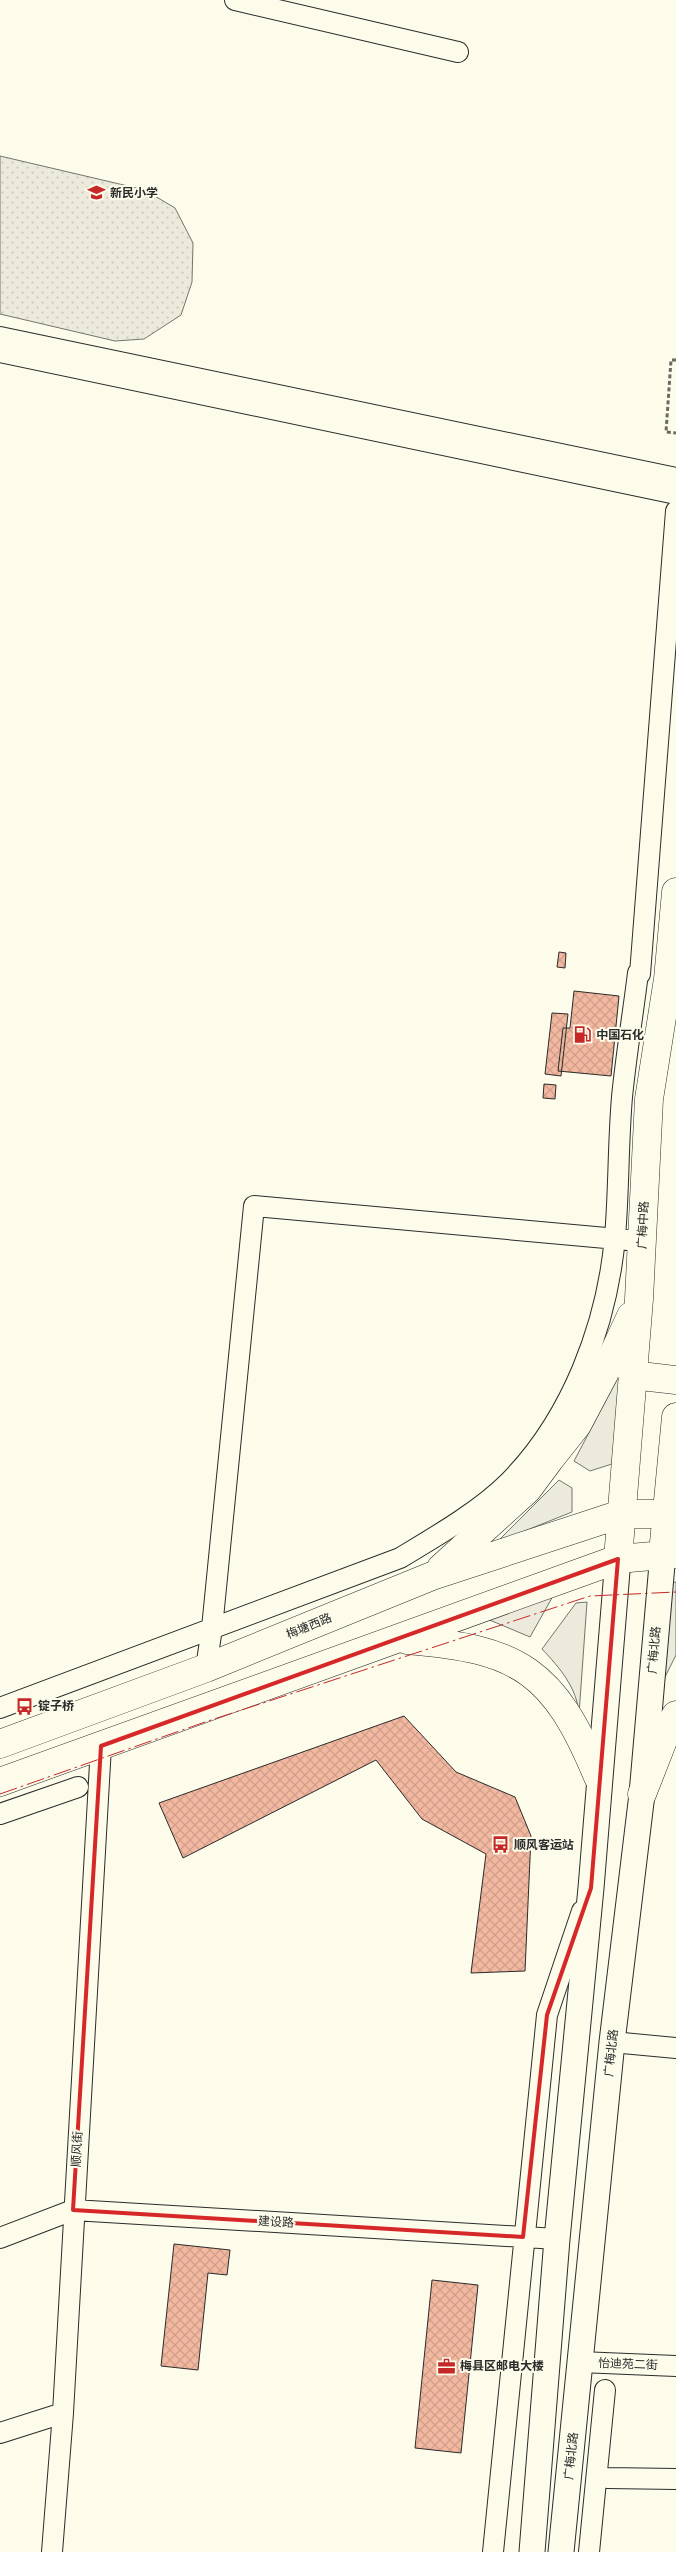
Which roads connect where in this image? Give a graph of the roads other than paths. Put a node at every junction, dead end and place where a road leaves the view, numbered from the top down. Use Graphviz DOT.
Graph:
graph roads {
  1 [pos="235,0"];
  2 [pos="256,2"];
  3 [pos="458,52"];
  4 [pos="0,337"];
  5 [pos="0,352"];
  6 [pos="676,478"];
  7 [pos="676,494"];
  8 [pos="676,512"];
  9 [pos="676,892"];
  10 [pos="615,1238"];
  11 [pos="642,1241"];
  12 [pos="639,1299"];
  13 [pos="632,1375"];
  14 [pos="676,1380"];
  15 [pos="676,1417"];
  16 [pos="620,1514"];
  17 [pos="671,1514"];
  18 [pos="669,1554"];
  19 [pos="618,1558"];
  20 [pos="432,1576"];
  21 [pos="212,1628"];
  22 [pos="398,1640"];
  23 [pos="206,1668"];
  24 [pos="0,1708"];
  25 [pos="676,1714"];
  26 [pos="0,1744"];
  27 [pos="101,1746"];
  28 [pos="598,1777"];
  29 [pos="0,1782"];
  30 [pos="78,1787"];
  31 [pos="642,1794"];
  32 [pos="0,1814"];
  33 [pos="590,1888"];
  34 [pos="612,2042"];
  35 [pos="676,2048"];
  36 [pos="73,2210"];
  37 [pos="524,2237"];
  38 [pos="0,2238"];
  39 [pos="557,2239"];
  40 [pos="580,2362"];
  41 [pos="676,2366"];
  42 [pos="605,2390"];
  43 [pos="63,2413"];
  44 [pos="0,2433"];
  45 [pos="607,2478"];
  46 [pos="676,2479"];
  47 [pos="52,2552"];
  48 [pos="493,2552"];
  49 [pos="532,2552"];
  50 [pos="561,2552"];
  51 [pos="589,2552"];
  1 -- 2 [label="street"];
  2 -- 3 [label="street"];
  4 -- 6 [label="street"];
  5 -- 7 [label="street"];
  8 -- 10 [label="street"];
  9 -- 11 [label="highway, 广梅中路"];
  10 -- 11 [label="street"];
  10 -- 21 [label="street"];
  10 -- 21 [label="street"];
  11 -- 12 [label="highway, 广梅中路"];
  12 -- 13 [label="highway, 广梅中路"];
  12 -- 20 [label="highway"];
  13 -- 14 [label="highway"];
  13 -- 16 [label="highway, 广梅中路"];
  15 -- 17 [label="highway"];
  16 -- 17 [label="highway, 梅塘西路"];
  16 -- 19 [label="highway, 广梅中路"];
  16 -- 20 [label="highway, 梅塘西路"];
  17 -- 18 [label="highway"];
  18 -- 19 [label="highway"];
  18 -- 31 [label="main road, 广梅北路"];
  19 -- 22 [label="highway"];
  19 -- 28 [label="main road"];
  20 -- 23 [label="highway, 梅塘西路"];
  21 -- 23 [label="street"];
  21 -- 24 [label="street"];
  22 -- 27 [label="highway"];
  22 -- 28 [label="highway"];
  23 -- 26 [label="highway, 梅塘西路"];
  25 -- 31 [label="highway"];
  27 -- 29 [label="highway"];
  27 -- 36 [label="street, 顺风街"];
  28 -- 33 [label="main road"];
  30 -- 32 [label="street"];
  31 -- 34 [label="main road, 广梅北路"];
  33 -- 37 [label="street"];
  33 -- 39 [label="main road"];
  34 -- 35 [label="street"];
  34 -- 40 [label="main road, 广梅北路"];
  36 -- 37 [label="street, 建设路"];
  36 -- 38 [label="street, 建设路"];
  36 -- 43 [label="street, 顺风街"];
  37 -- 39 [label="street, 建设路"];
  37 -- 48 [label="street"];
  39 -- 49 [label="main road"];
  40 -- 41 [label="street, 怡迪苑二街"];
  40 -- 50 [label="main road, 广梅北路"];
  42 -- 51 [label="street"];
  43 -- 44 [label="street"];
  43 -- 47 [label="street, 顺风街"];
  45 -- 46 [label="street"];
}
